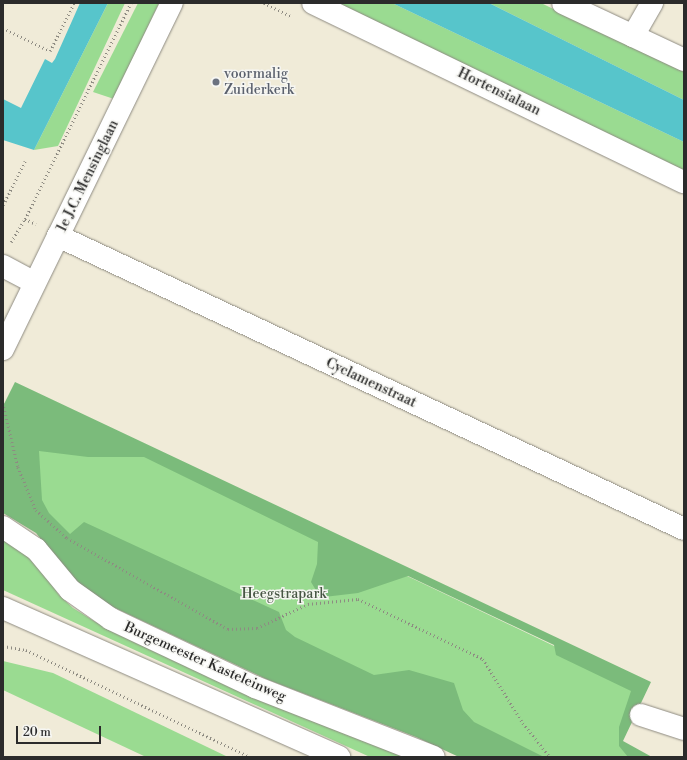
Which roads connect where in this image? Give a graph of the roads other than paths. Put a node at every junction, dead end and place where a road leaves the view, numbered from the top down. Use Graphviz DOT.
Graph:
graph roads {
  1 [pos="172,3"];
  2 [pos="313,3"];
  3 [pos="563,3"];
  4 [pos="652,3"];
  5 [pos="633,36"];
  6 [pos="684,60"];
  7 [pos="684,182"];
  8 [pos="58,236"];
  9 [pos="5,257"];
  10 [pos="35,283"];
  11 [pos="3,349"];
  12 [pos="3,526"];
  13 [pos="684,529"];
  14 [pos="3,608"];
  15 [pos="641,716"];
  16 [pos="684,729"];
  17 [pos="340,757"];
  18 [pos="434,757"];
  1 -- 8 [label="street, 1e J.C. Mensinglaan"];
  2 -- 7 [label="street, Hortensialaan"];
  3 -- 5 [label="street"];
  4 -- 5 [label="street"];
  5 -- 6 [label="street"];
  8 -- 10 [label="street, 1e J.C. Mensinglaan"];
  8 -- 13 [label="street, Cyclamenstraat"];
  9 -- 10 [label="street"];
  10 -- 11 [label="street, 1e J.C. Mensinglaan"];
  12 -- 18 [label="street, Burgemeester Kasteleinweg"];
  14 -- 17 [label="street"];
  15 -- 16 [label="street"];
}
